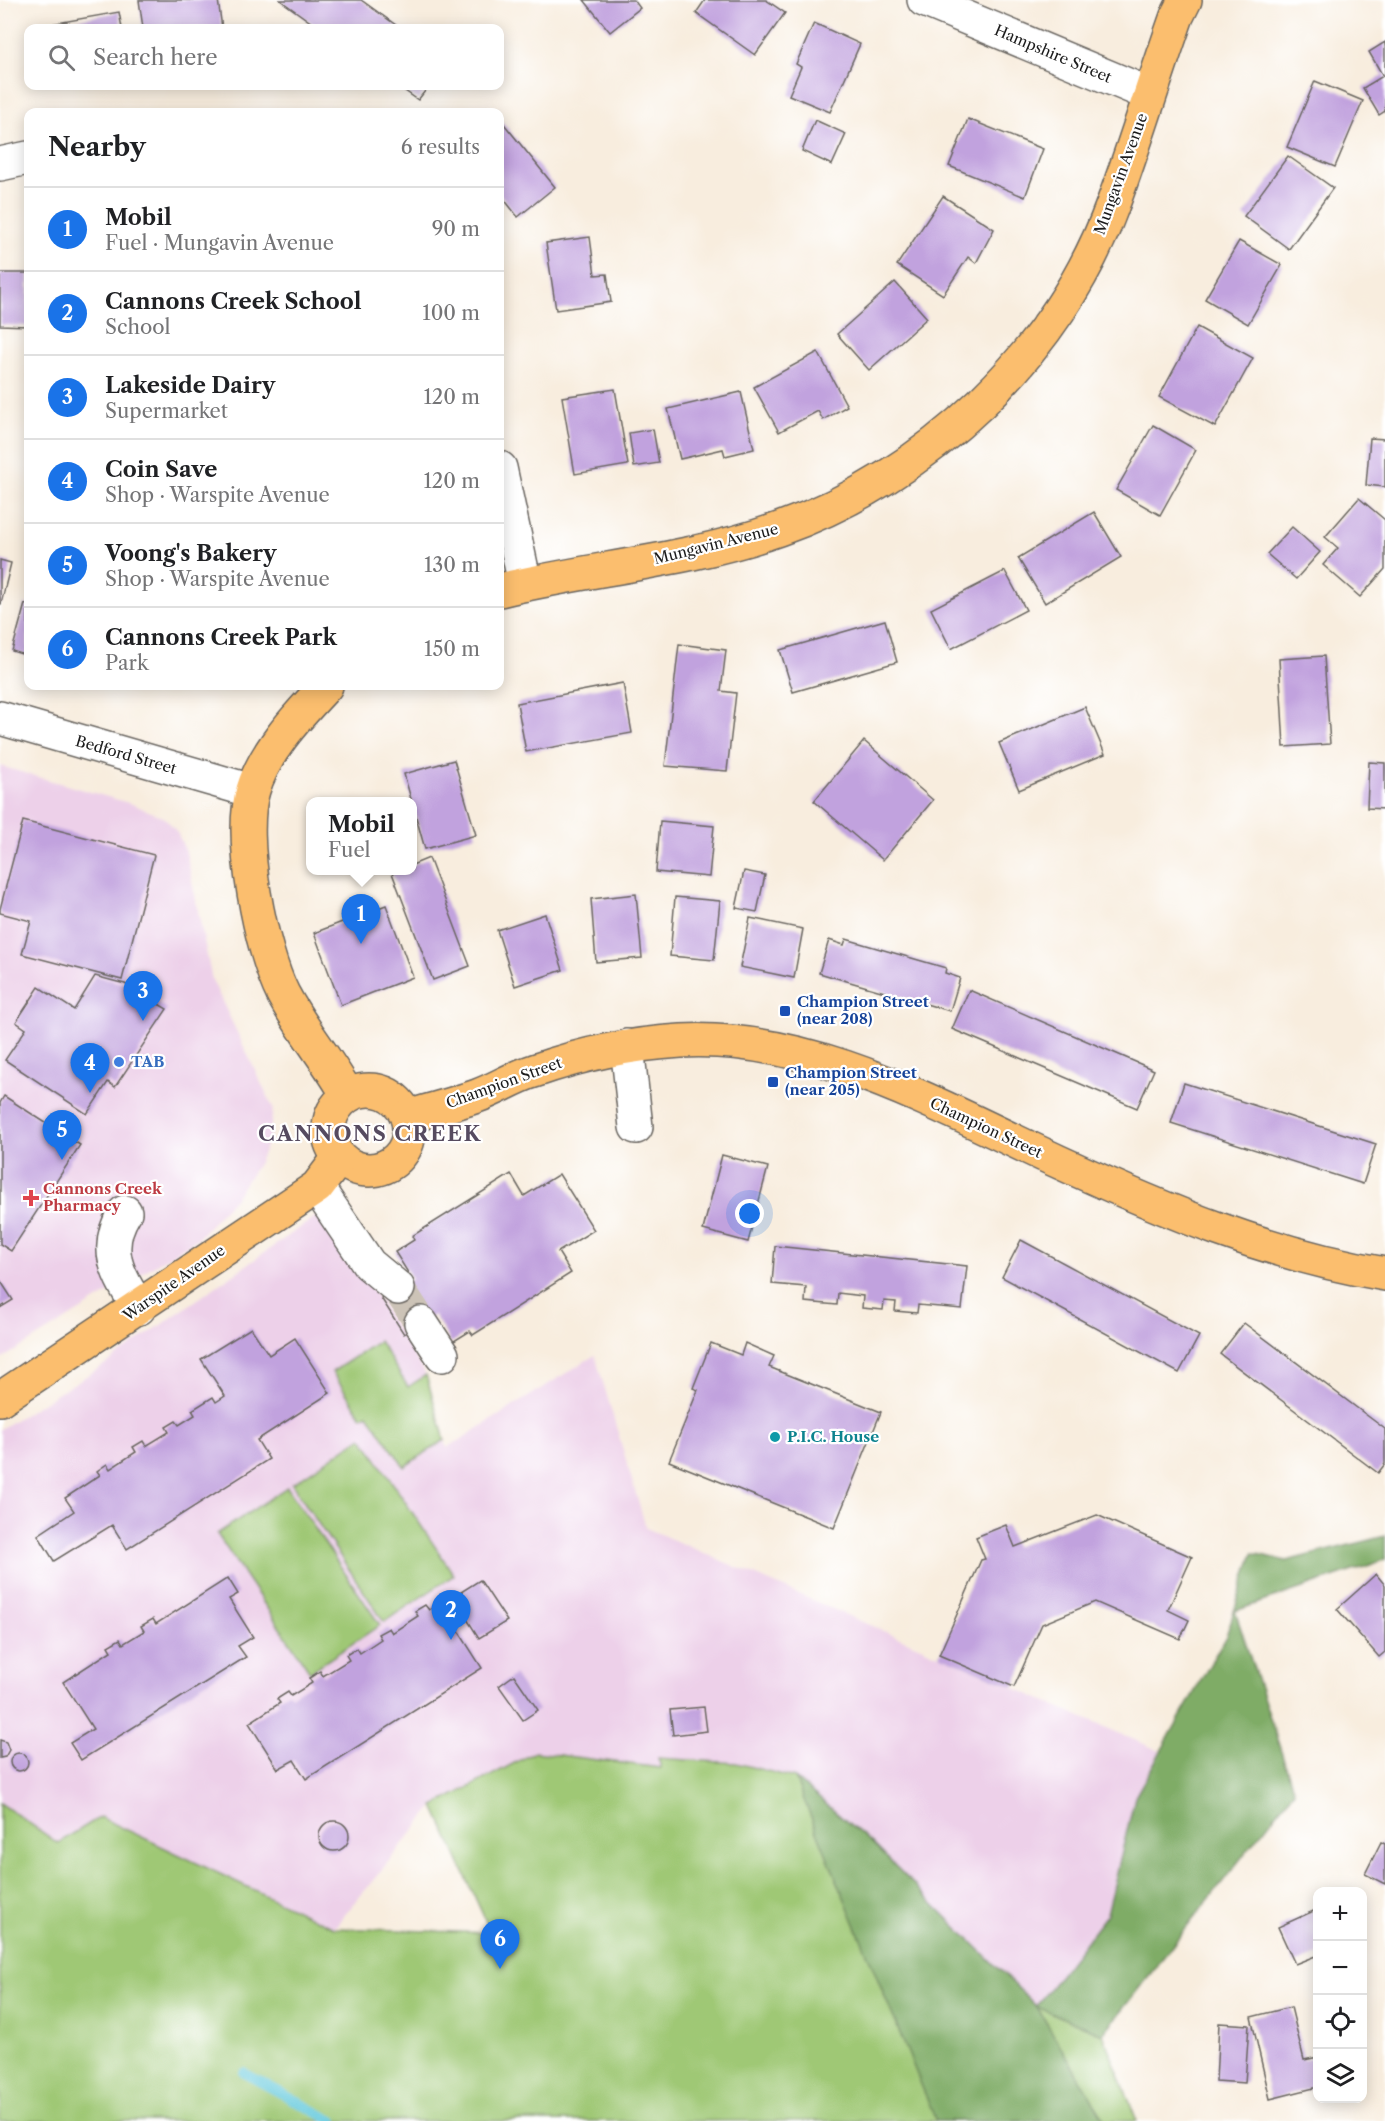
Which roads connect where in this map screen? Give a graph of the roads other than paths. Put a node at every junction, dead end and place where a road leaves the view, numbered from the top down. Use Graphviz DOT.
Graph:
graph roads {
  1 [pos="924,0"];
  2 [pos="1185,0"];
  3 [pos="1149,94"];
  4 [pos="24,159"];
  5 [pos="0,164"];
  6 [pos="504,508"];
  7 [pos="512,587"];
  8 [pos="323,690"];
  9 [pos="0,718"];
  10 [pos="252,791"];
  11 [pos="627,1046"];
  12 [pos="347,1094"];
  13 [pos="407,1117"];
  14 [pos="636,1127"];
  15 [pos="339,1158"];
  16 [pos="317,1187"];
  17 [pos="125,1212"];
  18 [pos="1385,1274"];
  19 [pos="398,1288"];
  20 [pos="139,1308"];
  21 [pos="421,1323"];
  22 [pos="442,1354"];
  23 [pos="0,1399"];
  1 -- 3 [label="street, Hampshire Street"];
  2 -- 3 [label="main road, Mungavin Avenue"];
  3 -- 7 [label="main road, Mungavin Avenue"];
  4 -- 5 [label="street"];
  6 -- 7 [label="street"];
  8 -- 10 [label="main road"];
  9 -- 10 [label="street, Bedford Street"];
  10 -- 12 [label="main road"];
  11 -- 13 [label="main road, Champion Street"];
  11 -- 14 [label="street"];
  11 -- 18 [label="main road, Champion Street"];
  12 -- 13 [label="main road"];
  12 -- 15 [label="main road"];
  13 -- 15 [label="main road"];
  15 -- 16 [label="main road, Warspite Avenue"];
  16 -- 19 [label="street"];
  16 -- 20 [label="main road, Warspite Avenue"];
  17 -- 20 [label="street"];
  20 -- 23 [label="main road, Warspite Avenue"];
  21 -- 22 [label="street"];
}
